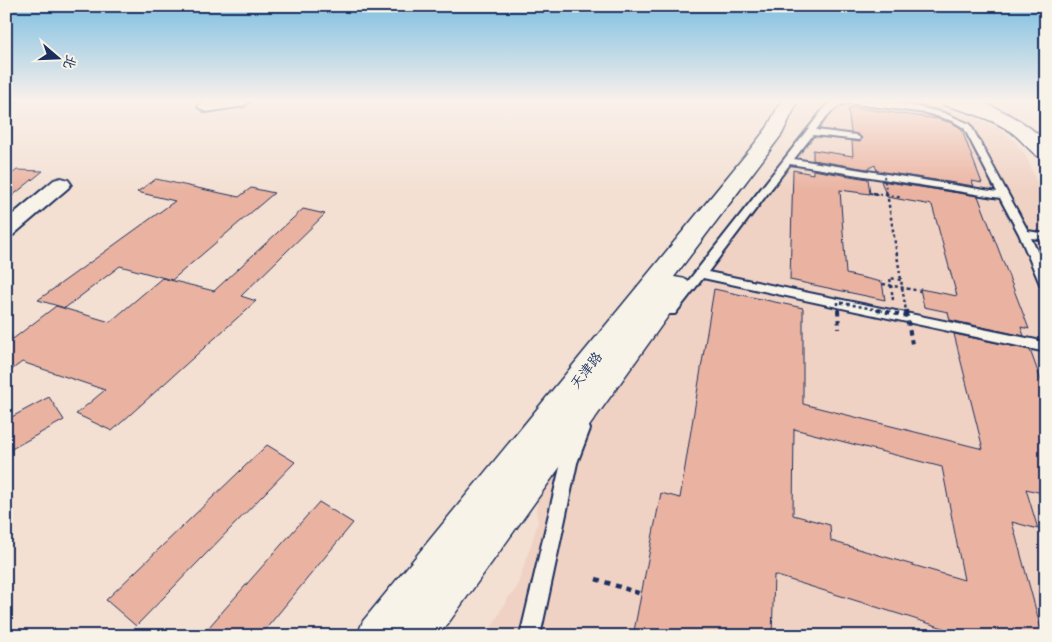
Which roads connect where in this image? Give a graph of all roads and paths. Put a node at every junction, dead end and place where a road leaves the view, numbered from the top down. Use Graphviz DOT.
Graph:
graph roads {
  1 [pos="774,131"];
  2 [pos="791,131"];
  3 [pos="970,131"];
  4 [pos="1023,131"];
  5 [pos="810,132"];
  6 [pos="856,138"];
  7 [pos="1046,154"];
  8 [pos="787,161"];
  9 [pos="884,176"];
  10 [pos="60,184"];
  11 [pos="870,192"];
  12 [pos="887,195"];
  13 [pos="1004,196"];
  14 [pos="900,197"];
  15 [pos="6,231"];
  16 [pos="1026,238"];
  17 [pos="1046,238"];
  18 [pos="1046,246"];
  19 [pos="700,274"];
  20 [pos="901,280"];
  21 [pos="883,284"];
  22 [pos="1046,284"];
  23 [pos="903,288"];
  24 [pos="920,291"];
  25 [pos="902,316"];
  26 [pos="839,328"];
  27 [pos="912,344"];
  28 [pos="1046,347"];
  29 [pos="596,579"];
  30 [pos="641,594"];
  31 [pos="378,636"];
  32 [pos="413,636"];
  33 [pos="530,636"];
  1 -- 31 [label="main road, 天津路"];
  2 -- 32 [label="main road"];
  3 -- 13 [label="lane"];
  4 -- 7 [label="main road"];
  5 -- 6 [label="lane"];
  5 -- 8 [label="lane"];
  8 -- 13 [label="lane"];
  8 -- 19 [label="lane"];
  9 -- 12 [label="path, bridge"];
  10 -- 15 [label="street"];
  11 -- 12 [label="path"];
  12 -- 14 [label="path"];
  12 -- 20 [label="path, bridge"];
  13 -- 16 [label="lane"];
  16 -- 17 [label="lane"];
  16 -- 18 [label="lane"];
  16 -- 22 [label="lane"];
  19 -- 25 [label="lane"];
  19 -- 33 [label="lane"];
  20 -- 23 [label="path, bridge"];
  20 -- 25 [label="path"];
  21 -- 23 [label="path, bridge"];
  23 -- 24 [label="path, bridge"];
  23 -- 25 [label="path, bridge"];
  25 -- 26 [label="path, bridge"];
  25 -- 27 [label="path, bridge"];
  25 -- 28 [label="lane"];
  29 -- 30 [label="path"];
}
